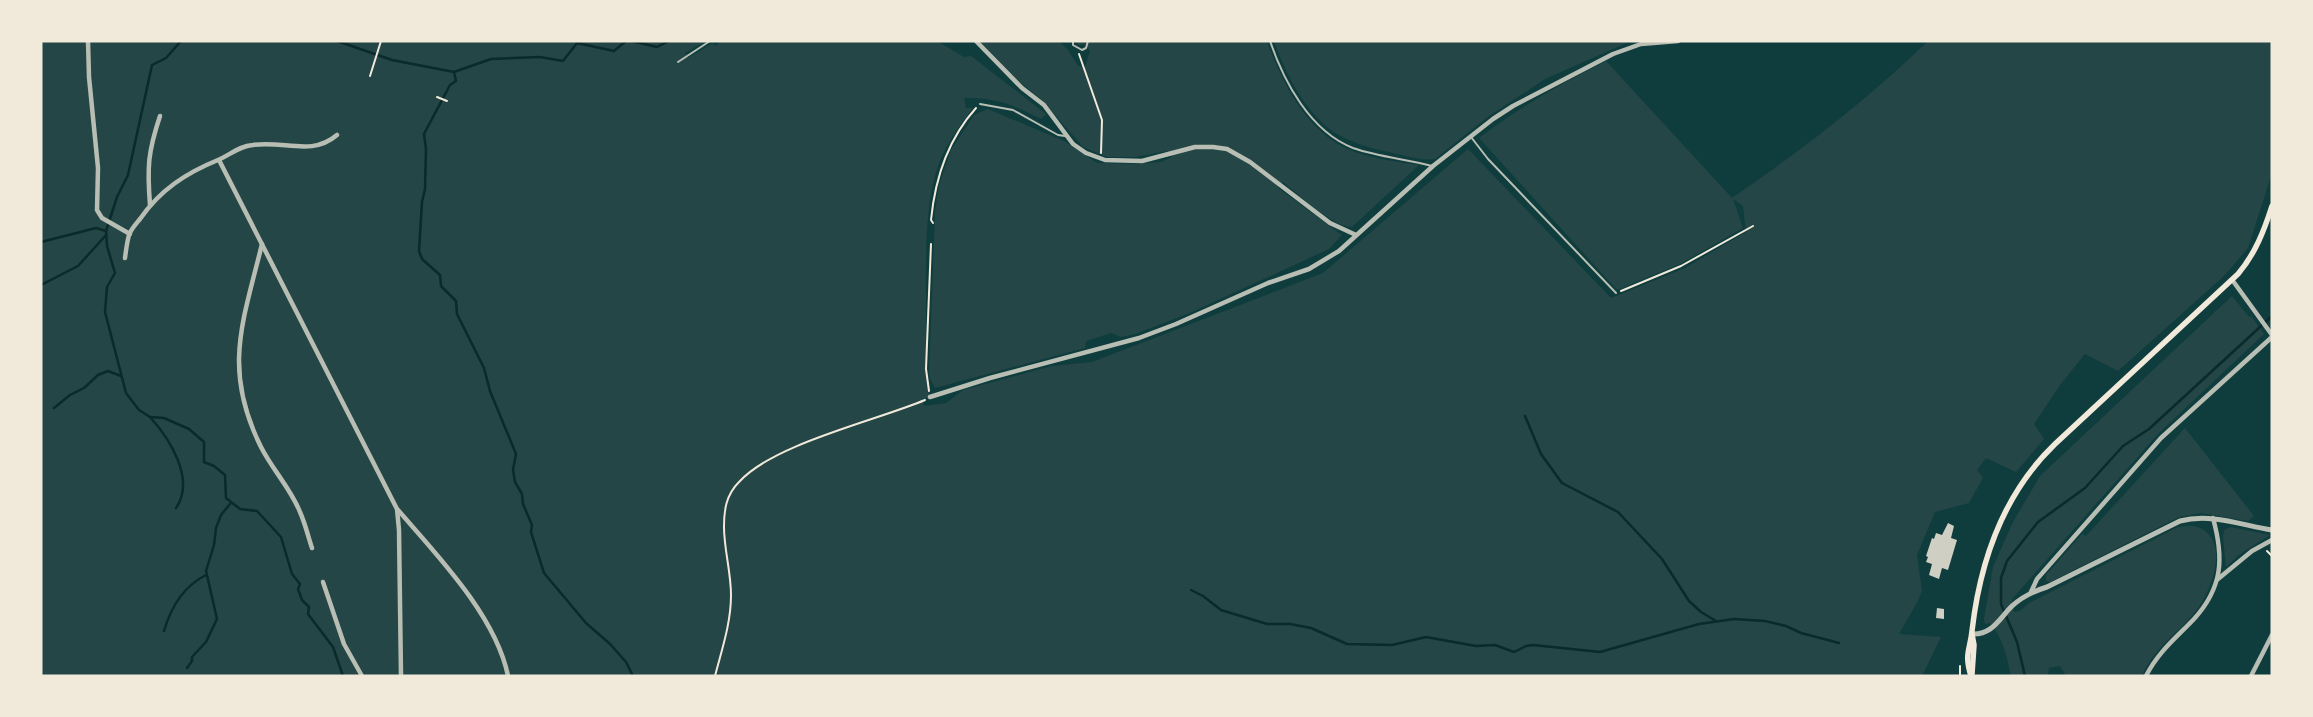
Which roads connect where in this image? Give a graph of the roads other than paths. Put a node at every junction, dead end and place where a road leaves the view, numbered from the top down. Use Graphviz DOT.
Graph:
graph roads {
  1 [pos="88,41"];
  2 [pos="710,41"];
  3 [pos="976,41"];
  4 [pos="1072,41"];
  5 [pos="1088,41"];
  6 [pos="1270,41"];
  7 [pos="1678,41"];
  8 [pos="1641,43"];
  9 [pos="678,62"];
  10 [pos="980,104"];
  11 [pos="160,116"];
  12 [pos="337,135"];
  13 [pos="1066,135"];
  14 [pos="1471,137"];
  15 [pos="219,160"];
  16 [pos="1433,166"];
  17 [pos="150,205"];
  18 [pos="2272,206"];
  19 [pos="130,234"];
  20 [pos="1356,235"];
  21 [pos="262,244"];
  22 [pos="125,258"];
  23 [pos="2233,281"];
  24 [pos="1616,293"];
  25 [pos="2272,336"];
  26 [pos="930,397"];
  27 [pos="397,509"];
  28 [pos="2213,518"];
  29 [pos="2272,530"];
  30 [pos="2272,540"];
  31 [pos="312,548"];
  32 [pos="2218,579"];
  33 [pos="323,582"];
  34 [pos="2031,592"];
  35 [pos="1972,634"];
  36 [pos="2272,635"];
  37 [pos="362,676"];
  38 [pos="401,676"];
  39 [pos="508,676"];
  40 [pos="1971,676"];
  41 [pos="2146,676"];
  42 [pos="2252,676"];
  1 -- 19 [label="street"];
  2 -- 9 [label="lane"];
  3 -- 13 [label="street"];
  4 -- 5 [label="lane"];
  6 -- 16 [label="lane"];
  7 -- 8 [label="street"];
  8 -- 14 [label="street"];
  10 -- 13 [label="lane"];
  11 -- 17 [label="street"];
  12 -- 15 [label="street"];
  13 -- 20 [label="street"];
  14 -- 16 [label="street"];
  14 -- 24 [label="lane"];
  15 -- 17 [label="street"];
  15 -- 21 [label="street"];
  16 -- 20 [label="street"];
  17 -- 19 [label="street"];
  18 -- 23 [label="main road"];
  19 -- 22 [label="street"];
  20 -- 26 [label="street"];
  21 -- 27 [label="street"];
  21 -- 31 [label="street"];
  23 -- 25 [label="street"];
  23 -- 35 [label="main road"];
  25 -- 34 [label="street"];
  27 -- 38 [label="street"];
  27 -- 39 [label="street"];
  28 -- 29 [label="street"];
  28 -- 32 [label="street"];
  28 -- 34 [label="street"];
  30 -- 32 [label="street"];
  32 -- 41 [label="street"];
  33 -- 37 [label="street"];
  34 -- 35 [label="street"];
  35 -- 40 [label="main road"];
  36 -- 42 [label="street"];
}
